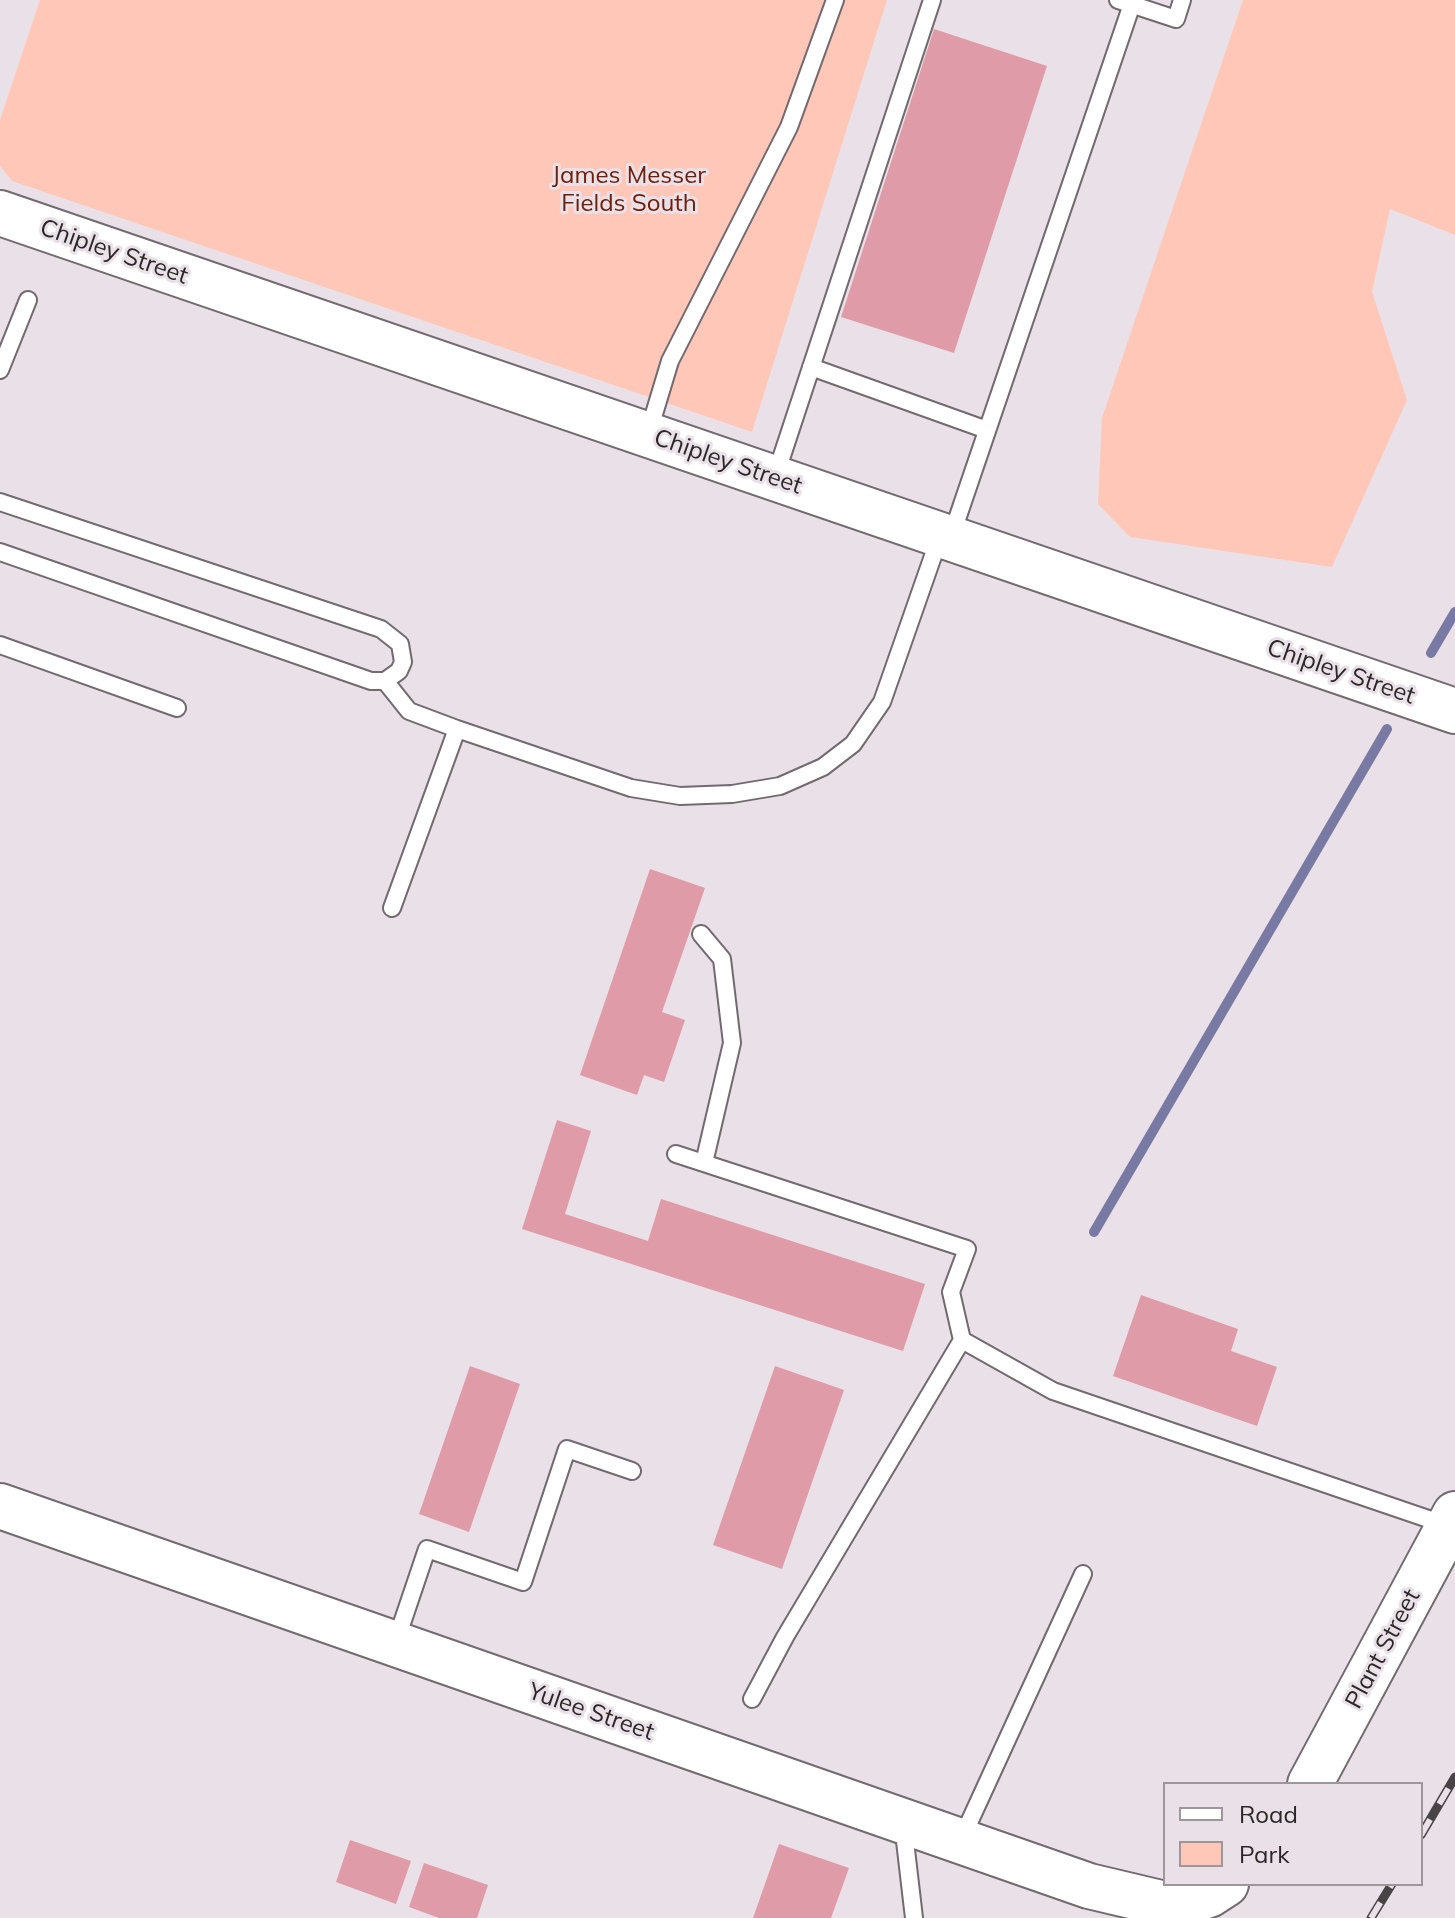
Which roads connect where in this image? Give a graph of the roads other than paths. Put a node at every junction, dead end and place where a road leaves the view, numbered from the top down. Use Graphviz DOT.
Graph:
graph roads {
  1 [pos="835,0"];
  2 [pos="932,0"];
  3 [pos="1182,0"];
  4 [pos="1125,2"];
  5 [pos="0,213"];
  6 [pos="28,300"];
  7 [pos="811,367"];
  8 [pos="0,370"];
  9 [pos="987,430"];
  10 [pos="648,434"];
  11 [pos="774,478"];
  12 [pos="0,502"];
  13 [pos="946,536"];
  14 [pos="0,552"];
  15 [pos="0,645"];
  16 [pos="385,681"];
  17 [pos="177,708"];
  18 [pos="1455,711"];
  19 [pos="457,729"];
  20 [pos="392,908"];
  21 [pos="701,934"];
  22 [pos="676,1154"];
  23 [pos="704,1163"];
  24 [pos="962,1340"];
  25 [pos="632,1471"];
  26 [pos="0,1506"];
  27 [pos="1452,1520"];
  28 [pos="1083,1574"];
  29 [pos="395,1644"];
  30 [pos="752,1699"];
  31 [pos="1311,1782"];
  32 [pos="902,1821"];
  33 [pos="961,1841"];
  34 [pos="1198,1901"];
  35 [pos="914,1918"];
  1 -- 10 [label="lane"];
  2 -- 7 [label="lane"];
  3 -- 4 [label="lane"];
  4 -- 9 [label="lane"];
  5 -- 10 [label="street, Chipley Street"];
  6 -- 8 [label="lane"];
  7 -- 9 [label="lane"];
  7 -- 11 [label="lane"];
  9 -- 13 [label="lane"];
  10 -- 11 [label="street, Chipley Street"];
  11 -- 13 [label="street, Chipley Street"];
  12 -- 16 [label="lane"];
  13 -- 18 [label="street, Chipley Street"];
  13 -- 19 [label="lane"];
  14 -- 16 [label="lane"];
  15 -- 17 [label="lane"];
  16 -- 19 [label="lane"];
  19 -- 20 [label="lane"];
  21 -- 23 [label="lane"];
  22 -- 23 [label="lane"];
  23 -- 24 [label="lane"];
  24 -- 27 [label="lane"];
  24 -- 30 [label="lane"];
  25 -- 29 [label="lane"];
  26 -- 29 [label="street, Yulee Street"];
  27 -- 31 [label="street, Plant Street"];
  28 -- 33 [label="lane"];
  29 -- 32 [label="street, Yulee Street"];
  32 -- 33 [label="street, Yulee Street"];
  32 -- 35 [label="lane"];
  33 -- 34 [label="street, Yulee Street"];
}
